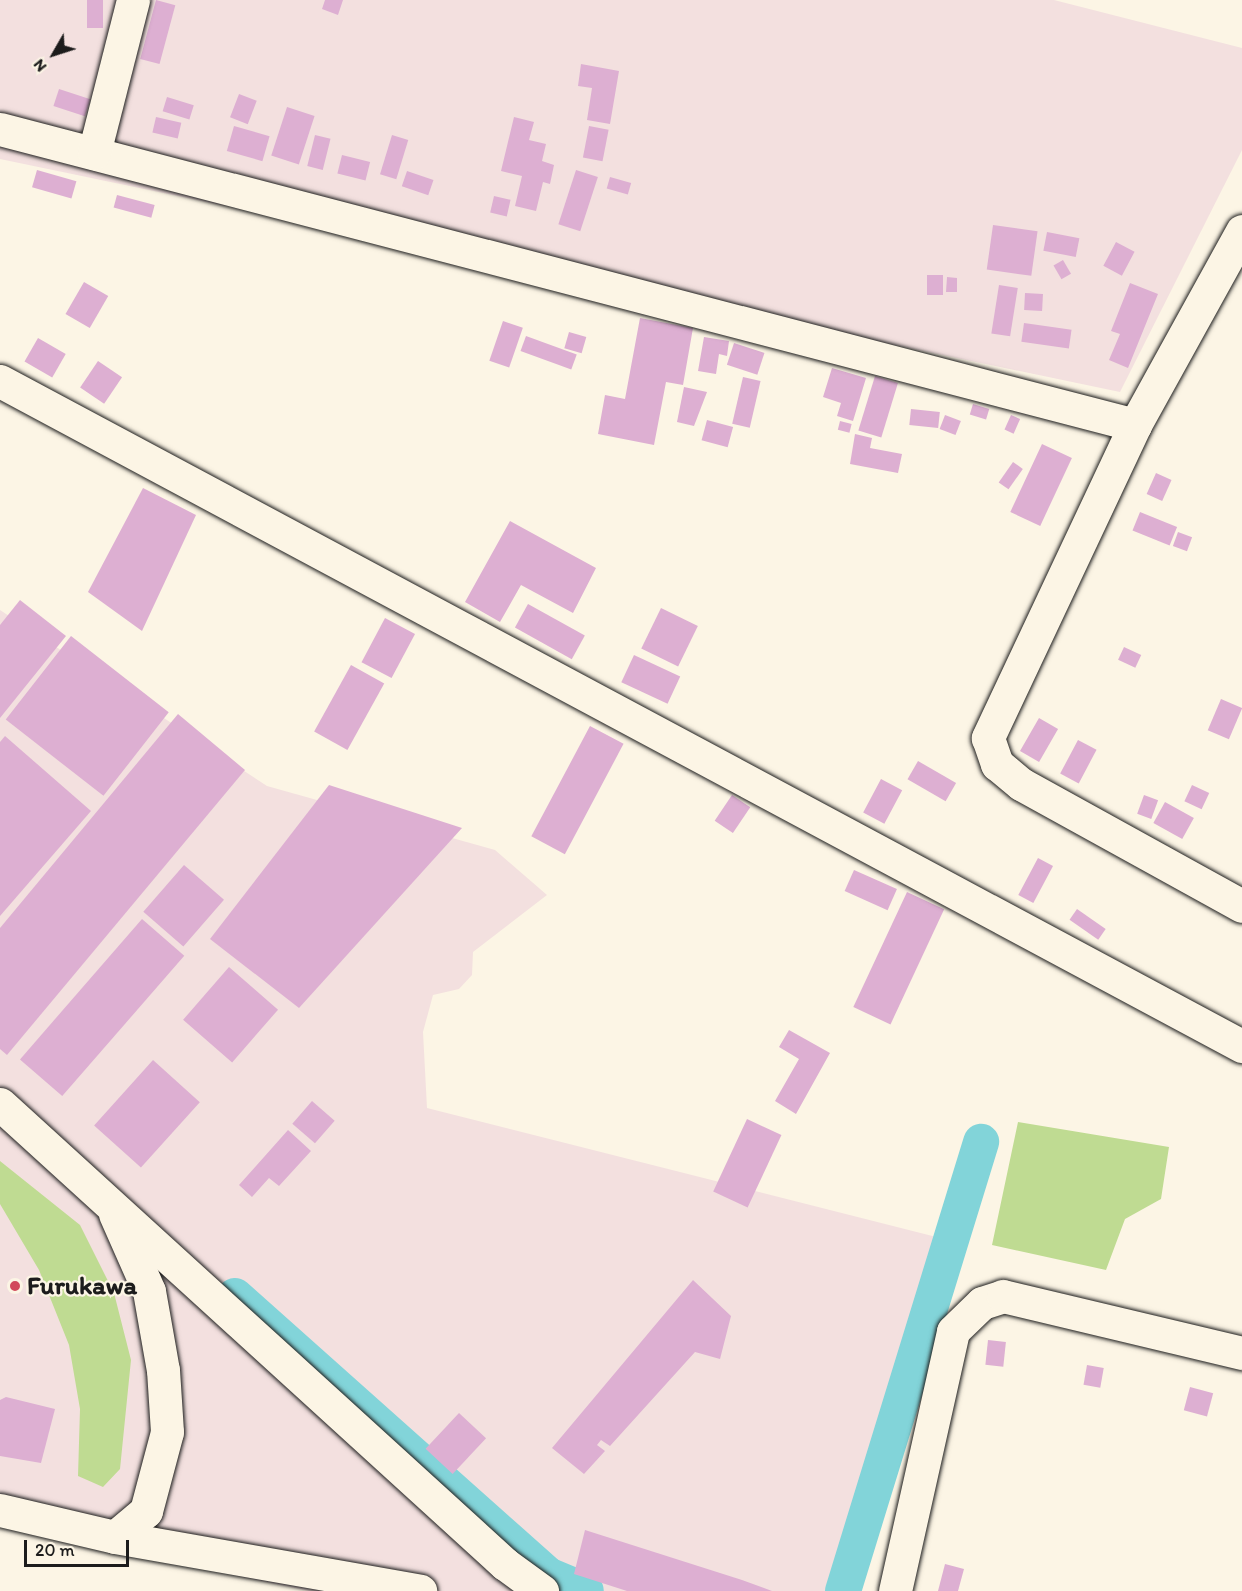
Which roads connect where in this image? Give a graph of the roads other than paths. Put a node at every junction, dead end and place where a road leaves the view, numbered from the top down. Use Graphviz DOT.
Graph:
graph roads {
  1 [pos="133,0"];
  2 [pos="0,129"];
  3 [pos="94,153"];
  4 [pos="1242,231"];
  5 [pos="1235,264"];
  6 [pos="0,381"];
  7 [pos="1135,425"];
  8 [pos="1242,906"];
  9 [pos="1242,1046"];
  10 [pos="0,1104"];
  11 [pos="109,1201"];
  12 [pos="1242,1353"];
  13 [pos="0,1510"];
  14 [pos="115,1537"];
  15 [pos="420,1591"];
  16 [pos="542,1591"];
  17 [pos="895,1591"];
  1 -- 3 [label="street"];
  2 -- 3 [label="street"];
  3 -- 7 [label="street"];
  4 -- 5 [label="street"];
  5 -- 7 [label="street"];
  6 -- 9 [label="street"];
  7 -- 8 [label="street"];
  10 -- 11 [label="street"];
  11 -- 14 [label="street"];
  11 -- 16 [label="street"];
  12 -- 17 [label="street"];
  13 -- 14 [label="street"];
  14 -- 15 [label="street"];
}
